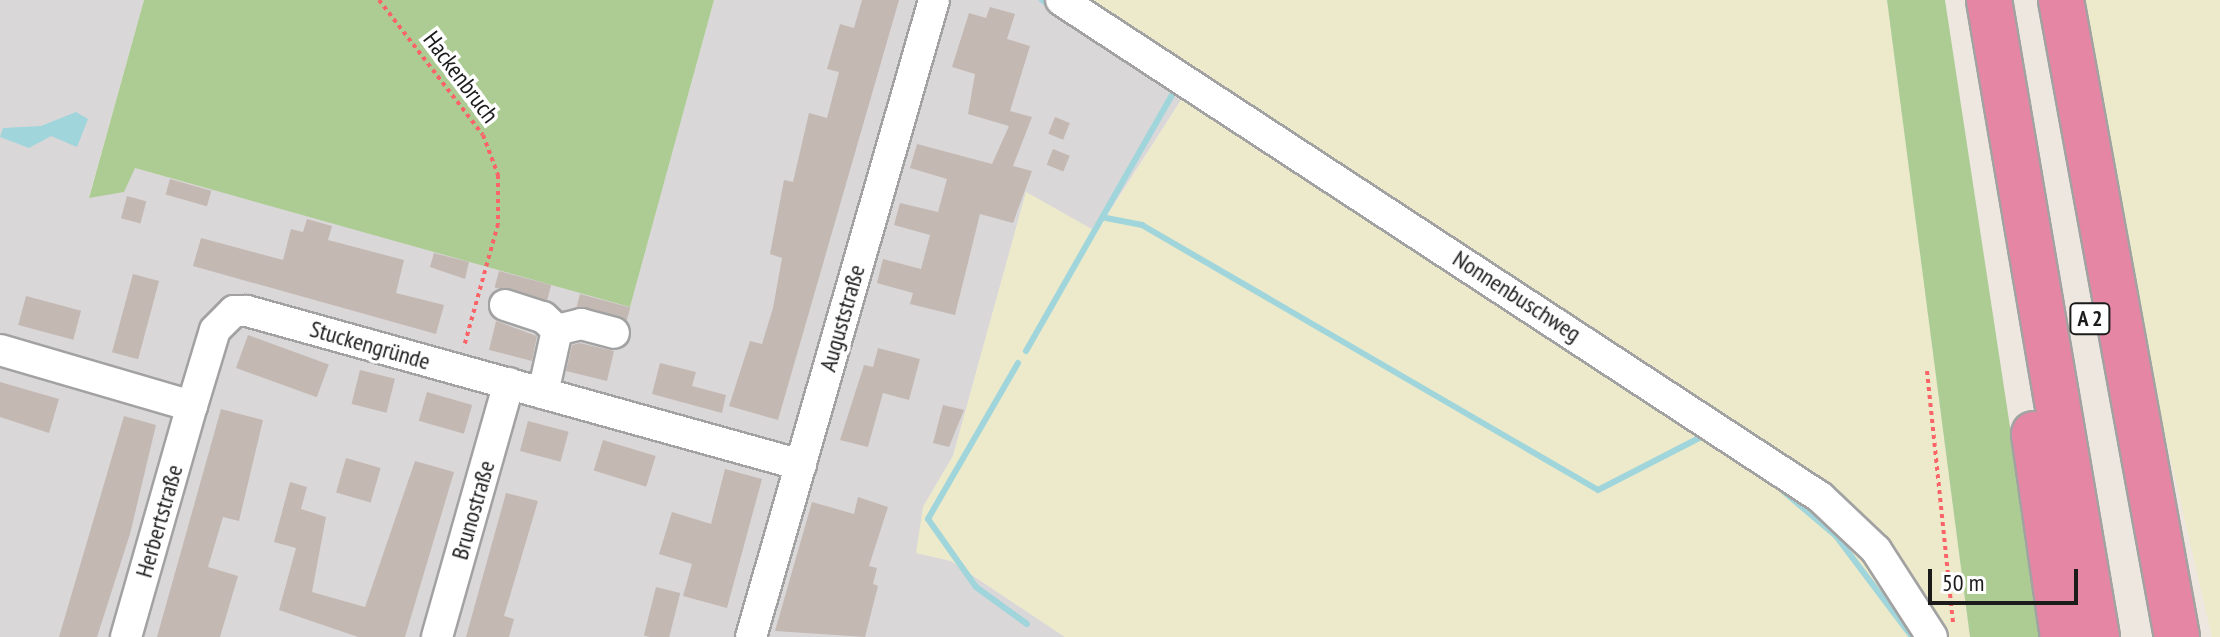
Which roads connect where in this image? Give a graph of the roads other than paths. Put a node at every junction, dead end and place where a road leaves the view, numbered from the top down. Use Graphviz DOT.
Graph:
graph roads {
  1 [pos="934,0"];
  2 [pos="1061,0"];
  3 [pos="1989,0"];
  4 [pos="2039,0"];
  5 [pos="2061,0"];
  6 [pos="2034,269"];
  7 [pos="505,305"];
  8 [pos="557,330"];
  9 [pos="614,333"];
  10 [pos="0,350"];
  11 [pos="509,383"];
  12 [pos="543,393"];
  13 [pos="192,406"];
  14 [pos="801,465"];
  15 [pos="126,637"];
  16 [pos="437,637"];
  17 [pos="751,637"];
  18 [pos="1932,637"];
  19 [pos="2063,637"];
  20 [pos="2097,637"];
  21 [pos="2146,637"];
  22 [pos="2177,637"];
  1 -- 14 [label="street, Auguststraße"];
  2 -- 18 [label="street, Nonnenbuschweg"];
  3 -- 6 [label="highway, A 2"];
  4 -- 21 [label="highway, A 2"];
  5 -- 22 [label="highway"];
  6 -- 19 [label="highway"];
  6 -- 20 [label="highway, A 2"];
  7 -- 8 [label="street"];
  8 -- 9 [label="street"];
  8 -- 12 [label="street"];
  10 -- 13 [label="street"];
  11 -- 12 [label="street, Stuckengründe"];
  11 -- 13 [label="street, Stuckengründe"];
  11 -- 16 [label="street, Brunostraße"];
  12 -- 14 [label="street, Stuckengründe"];
  13 -- 15 [label="street, Herbertstraße"];
  14 -- 17 [label="street, Auguststraße"];
}
